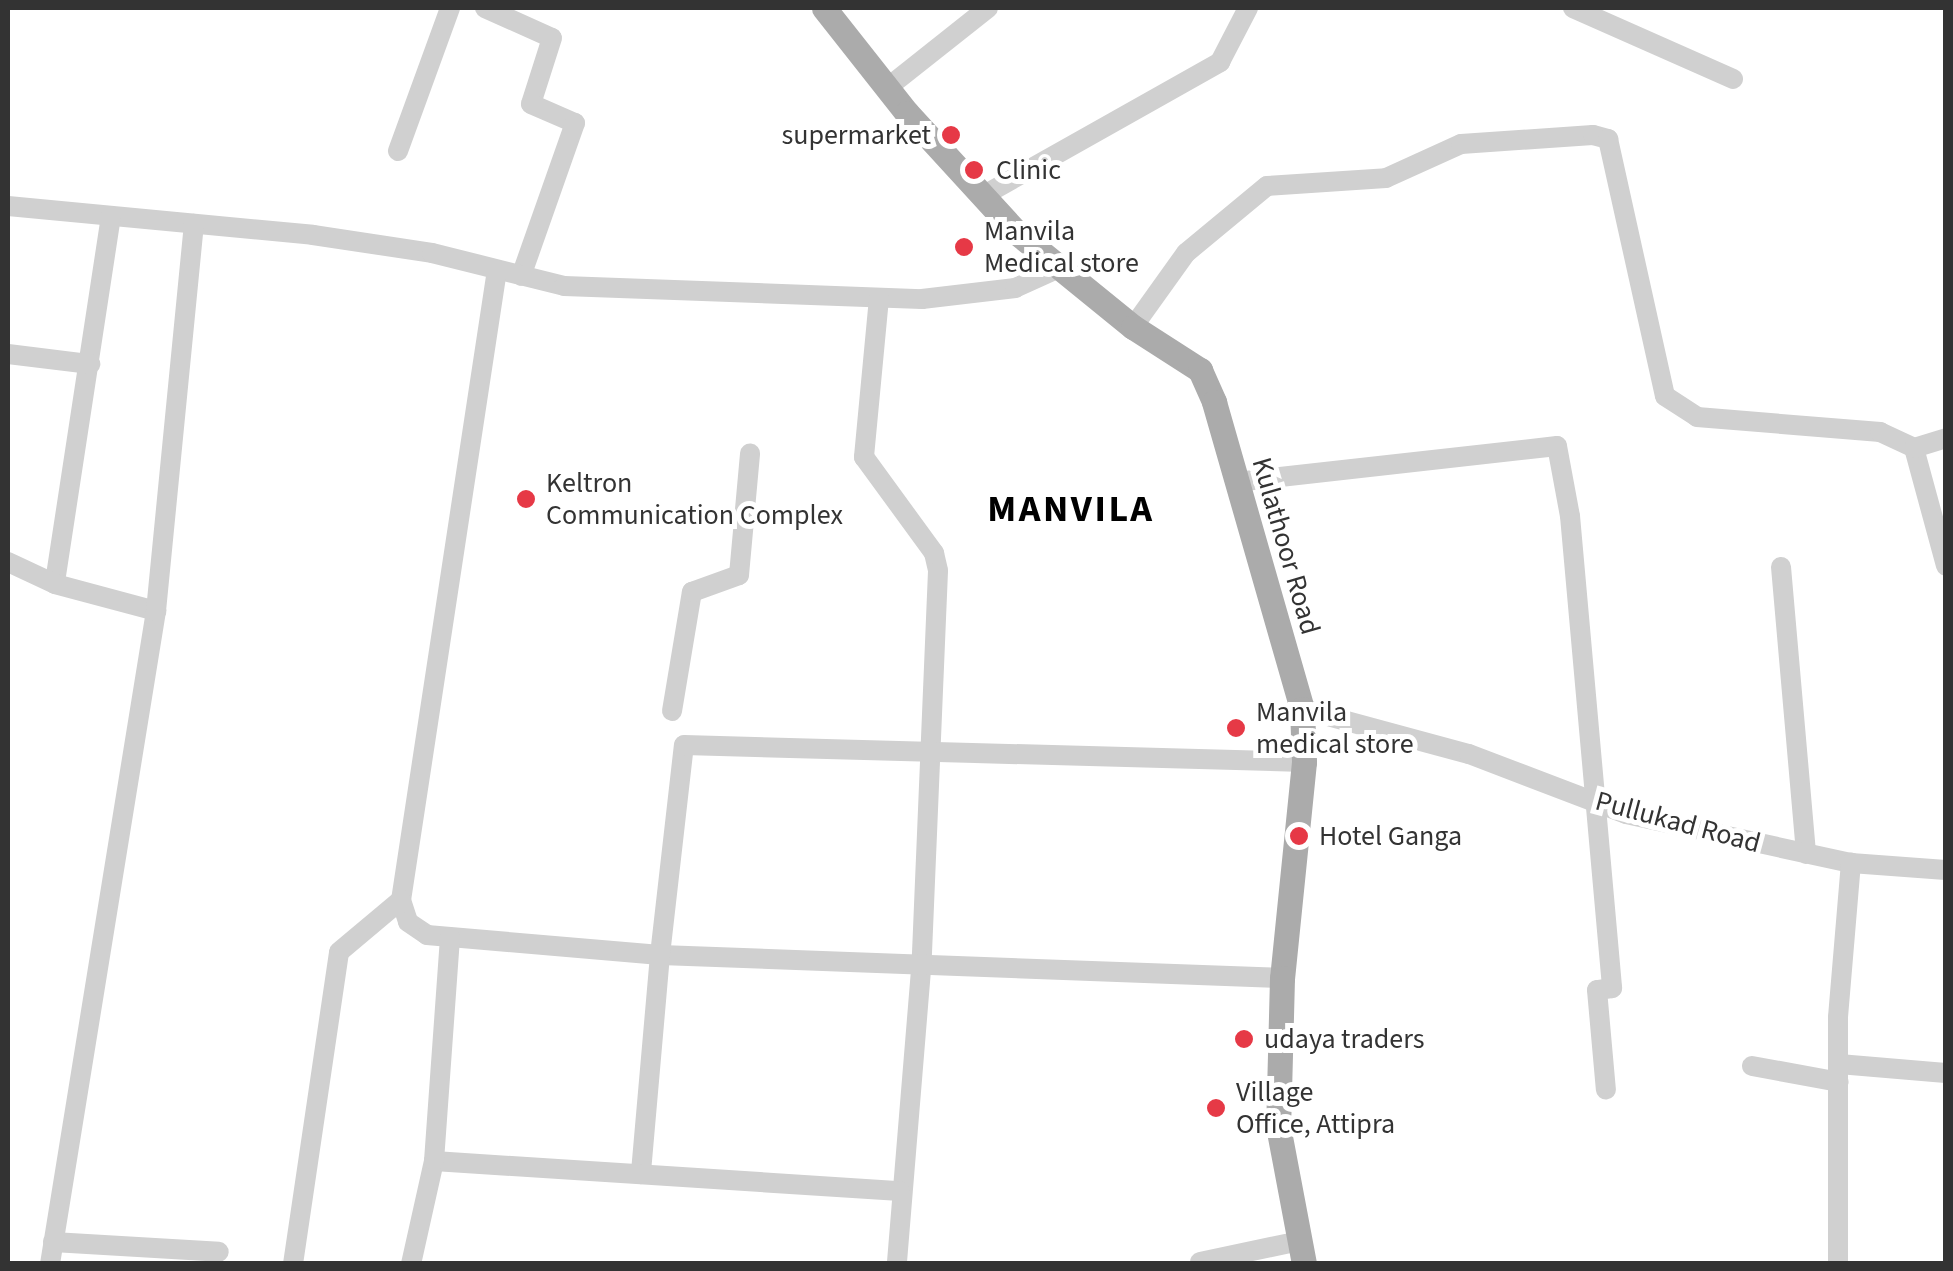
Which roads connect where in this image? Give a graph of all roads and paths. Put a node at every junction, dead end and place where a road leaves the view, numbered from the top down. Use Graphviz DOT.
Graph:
graph roads {
  1 [pos="450,8"];
  2 [pos="485,8"];
  3 [pos="824,8"];
  4 [pos="988,8"];
  5 [pos="1248,8"];
  6 [pos="1573,8"];
  7 [pos="1733,80"];
  8 [pos="887,88"];
  9 [pos="398,151"];
  10 [pos="986,194"];
  11 [pos="8,206"];
  12 [pos="112,216"];
  13 [pos="194,224"];
  14 [pos="1059,268"];
  15 [pos="497,270"];
  16 [pos="521,276"];
  17 [pos="879,298"];
  18 [pos="1133,327"];
  19 [pos="8,354"];
  20 [pos="90,364"];
  21 [pos="1946,438"];
  22 [pos="1914,448"];
  23 [pos="750,452"];
  24 [pos="1236,482"];
  25 [pos="8,562"];
  26 [pos="1946,566"];
  27 [pos="1781,567"];
  28 [pos="55,584"];
  29 [pos="156,611"];
  30 [pos="1302,709"];
  31 [pos="672,712"];
  32 [pos="929,754"];
  33 [pos="1304,762"];
  34 [pos="1596,803"];
  35 [pos="1806,854"];
  36 [pos="1850,863"];
  37 [pos="1946,870"];
  38 [pos="400,900"];
  39 [pos="450,938"];
  40 [pos="660,955"];
  41 [pos="921,970"];
  42 [pos="1282,978"];
  43 [pos="1752,1066"];
  44 [pos="1839,1073"];
  45 [pos="1946,1074"];
  46 [pos="1606,1090"];
  47 [pos="434,1162"];
  48 [pos="641,1174"];
  49 [pos="900,1190"];
  50 [pos="54,1242"];
  51 [pos="218,1252"];
  52 [pos="1300,1253"];
  53 [pos="158,1256"];
  54 [pos="1200,1262"];
  55 [pos="50,1264"];
  56 [pos="292,1264"];
  57 [pos="410,1264"];
  58 [pos="897,1264"];
  59 [pos="1838,1264"];
  1 -- 9 [label="street"];
  2 -- 16 [label="street"];
  3 -- 8 [label="main road, Kulathoor Road"];
  4 -- 8 [label="street"];
  5 -- 10 [label="street"];
  6 -- 7 [label="street"];
  8 -- 10 [label="main road, Kulathoor Road"];
  10 -- 14 [label="main road, Kulathoor Road"];
  11 -- 12 [label="street"];
  12 -- 13 [label="street"];
  12 -- 20 [label="street"];
  13 -- 15 [label="street"];
  13 -- 29 [label="street"];
  14 -- 17 [label="street"];
  14 -- 18 [label="main road, Kulathoor Road"];
  15 -- 16 [label="street"];
  15 -- 38 [label="street"];
  16 -- 17 [label="street"];
  17 -- 32 [label="street"];
  18 -- 22 [label="street"];
  18 -- 24 [label="main road, Kulathoor Road"];
  19 -- 20 [label="street"];
  20 -- 28 [label="street"];
  21 -- 22 [label="street"];
  22 -- 26 [label="street"];
  23 -- 31 [label="street"];
  24 -- 30 [label="main road, Kulathoor Road"];
  24 -- 34 [label="street"];
  25 -- 28 [label="street"];
  27 -- 35 [label="street"];
  28 -- 29 [label="street"];
  29 -- 50 [label="street"];
  30 -- 33 [label="main road, Kulathoor Road"];
  30 -- 34 [label="street, Pullukad Road"];
  32 -- 33 [label="street"];
  32 -- 40 [label="street"];
  32 -- 41 [label="street"];
  33 -- 42 [label="main road, Kulathoor Road"];
  34 -- 35 [label="street, Pullukad Road"];
  34 -- 46 [label="street"];
  35 -- 36 [label="street, Pullukad Road"];
  36 -- 37 [label="street, Pullukad Road"];
  36 -- 44 [label="street"];
  38 -- 39 [label="street"];
  38 -- 56 [label="street"];
  39 -- 40 [label="street"];
  39 -- 47 [label="street"];
  40 -- 41 [label="street"];
  40 -- 48 [label="street"];
  41 -- 42 [label="street"];
  41 -- 49 [label="street"];
  42 -- 52 [label="main road, Kulathoor Road"];
  43 -- 44 [label="street"];
  44 -- 45 [label="street"];
  44 -- 59 [label="street"];
  47 -- 48 [label="street"];
  47 -- 57 [label="street"];
  48 -- 49 [label="street"];
  49 -- 58 [label="street"];
  50 -- 53 [label="street"];
  50 -- 55 [label="street"];
  51 -- 53 [label="street"];
  52 -- 54 [label="street"];
}
